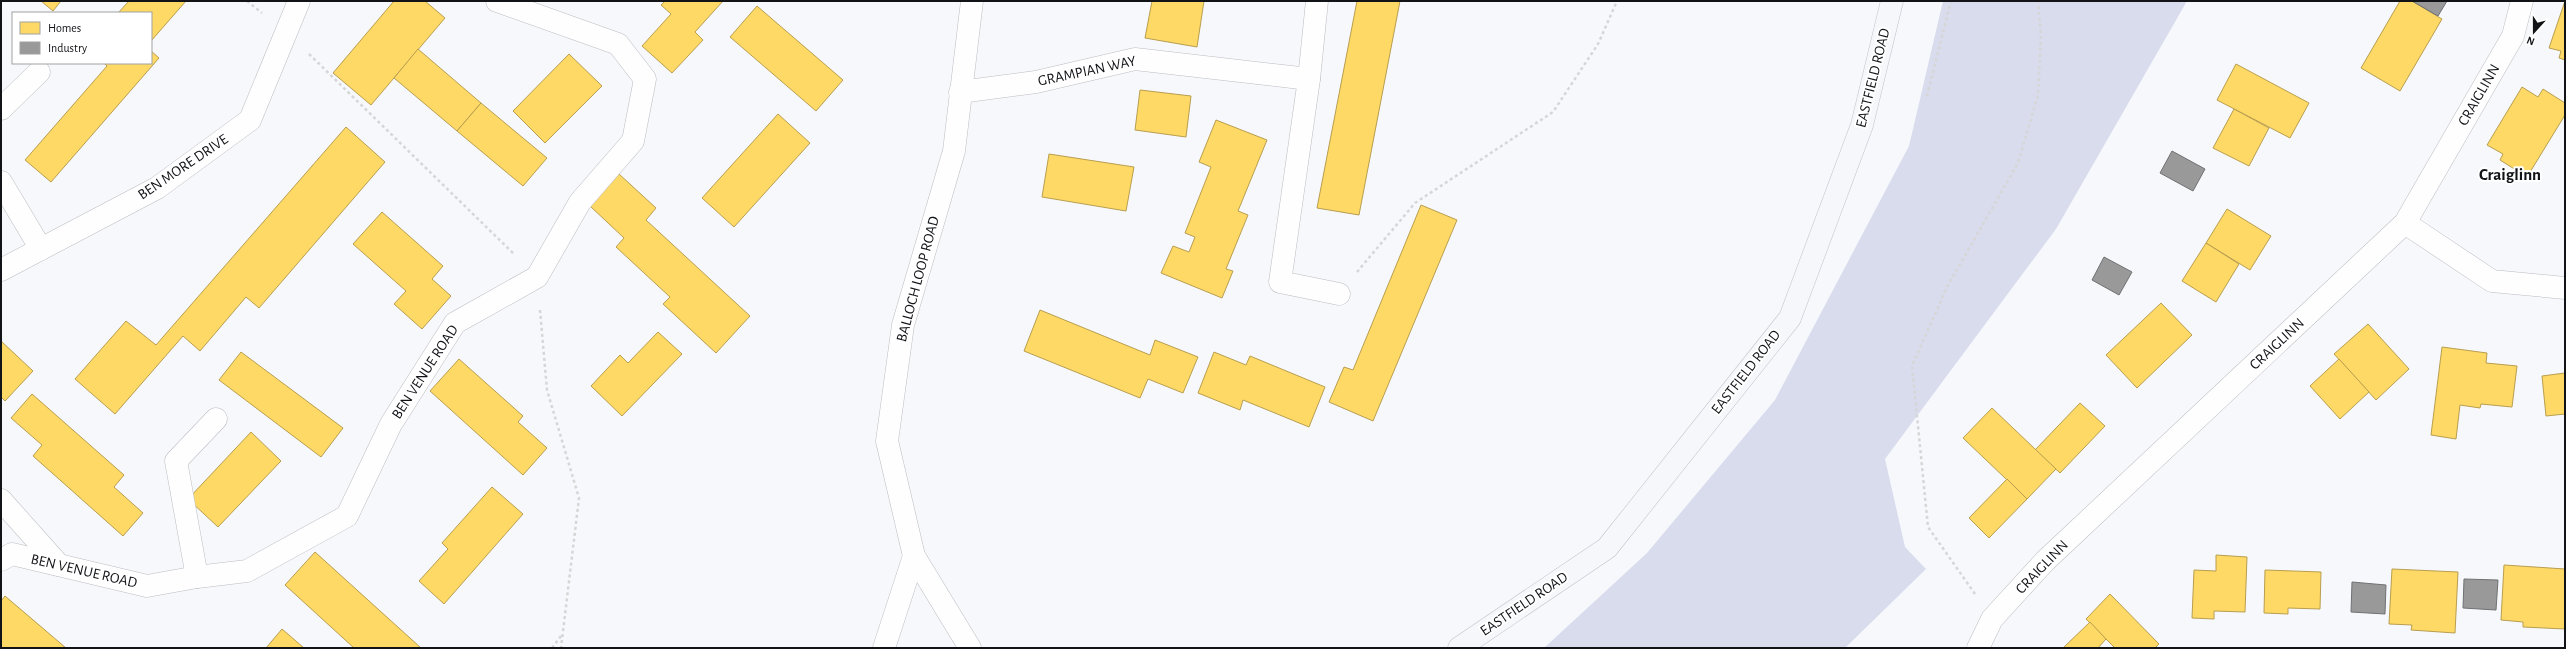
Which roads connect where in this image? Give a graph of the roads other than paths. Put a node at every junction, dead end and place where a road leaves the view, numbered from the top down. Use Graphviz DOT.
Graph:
graph roads {
  1 [pos="299,1"];
  2 [pos="497,1"];
  3 [pos="972,1"];
  4 [pos="1317,1"];
  5 [pos="1892,1"];
  6 [pos="2522,1"];
  7 [pos="39,72"];
  8 [pos="1309,79"];
  9 [pos="960,92"];
  10 [pos="1,109"];
  11 [pos="1,182"];
  12 [pos="2405,223"];
  13 [pos="41,249"];
  14 [pos="1,270"];
  15 [pos="2565,288"];
  16 [pos="1339,294"];
  17 [pos="216,419"];
  18 [pos="1,500"];
  19 [pos="914,556"];
  20 [pos="1,560"];
  21 [pos="58,565"];
  22 [pos="197,577"];
  23 [pos="884,648"];
  24 [pos="970,648"];
  25 [pos="1458,648"];
  26 [pos="1978,648"];
  1 -- 13 [label="street, BEN MORE DRIVE"];
  2 -- 22 [label="street, BEN VENUE ROAD"];
  3 -- 9 [label="street, BALLOCH LOOP ROAD"];
  4 -- 8 [label="street"];
  5 -- 25 [label="main road, EASTFIELD ROAD"];
  6 -- 12 [label="street, CRAIGLINN"];
  7 -- 10 [label="street"];
  8 -- 9 [label="street, GRAMPIAN WAY"];
  8 -- 16 [label="street"];
  9 -- 19 [label="street, BALLOCH LOOP ROAD"];
  11 -- 13 [label="street"];
  12 -- 15 [label="street"];
  12 -- 26 [label="street, CRAIGLINN"];
  13 -- 14 [label="street, BEN MORE DRIVE"];
  17 -- 22 [label="street"];
  18 -- 21 [label="street"];
  19 -- 23 [label="street"];
  19 -- 24 [label="street, BALLOCH LOOP ROAD"];
  20 -- 21 [label="street, BEN VENUE ROAD"];
  21 -- 22 [label="street, BEN VENUE ROAD"];
}
